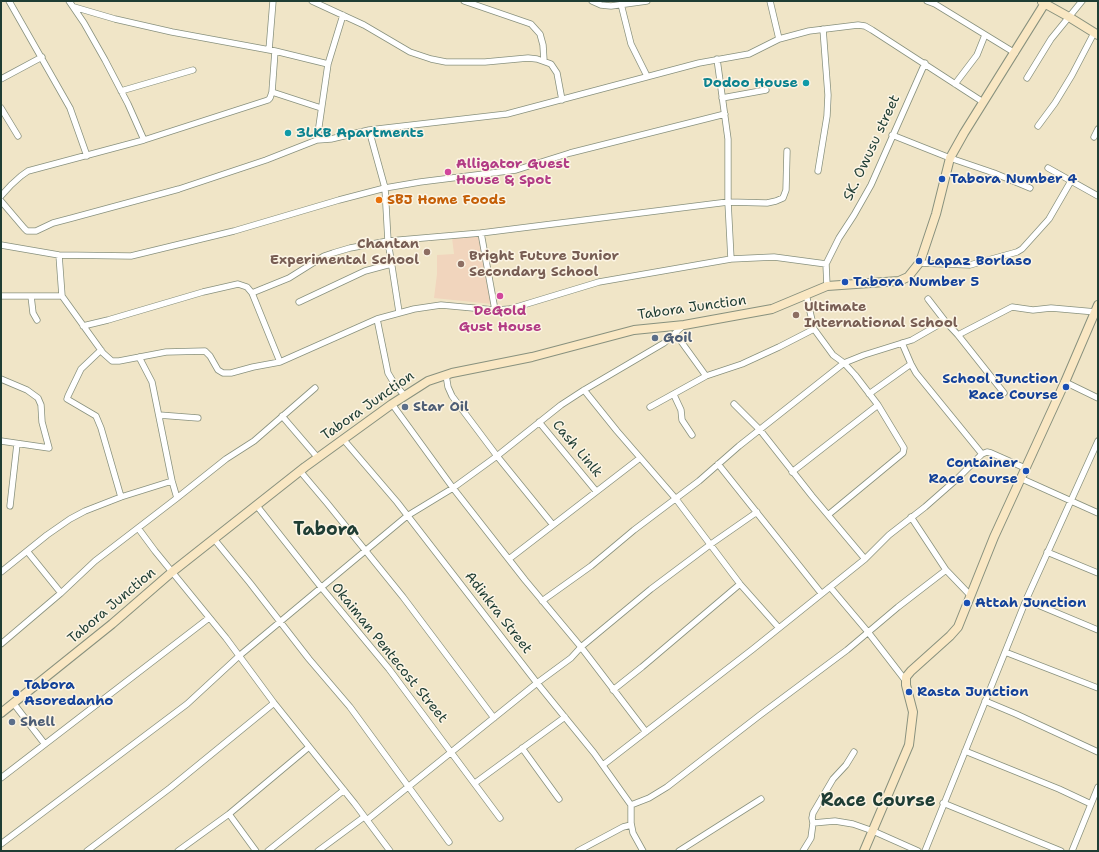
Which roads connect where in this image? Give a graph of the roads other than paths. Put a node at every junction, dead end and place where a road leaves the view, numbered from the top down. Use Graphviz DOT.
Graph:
graph roads {
  1 [pos="9,1"];
  2 [pos="69,1"];
  3 [pos="273,1"];
  4 [pos="312,1"];
  5 [pos="464,1"];
  6 [pos="592,1"];
  7 [pos="647,1"];
  8 [pos="770,1"];
  9 [pos="927,1"];
  10 [pos="1082,1"];
  11 [pos="1043,2"];
  12 [pos="622,4"];
  13 [pos="74,7"];
  14 [pos="343,15"];
  15 [pos="1069,17"];
  16 [pos="823,29"];
  17 [pos="1096,34"];
  18 [pos="985,35"];
  19 [pos="779,39"];
  20 [pos="269,50"];
  21 [pos="275,52"];
  22 [pos="1015,53"];
  23 [pos="42,56"];
  24 [pos="717,59"];
  25 [pos="544,61"];
  26 [pos="924,63"];
  27 [pos="328,64"];
  28 [pos="194,70"];
  29 [pos="647,76"];
  30 [pos="1028,78"];
  31 [pos="1,79"];
  32 [pos="955,84"];
  33 [pos="766,90"];
  34 [pos="121,91"];
  35 [pos="272,92"];
  36 [pos="722,98"];
  37 [pos="562,100"];
  38 [pos="983,102"];
  39 [pos="1,108"];
  40 [pos="321,108"];
  41 [pos="725,114"];
  42 [pos="1038,126"];
  43 [pos="1098,129"];
  44 [pos="369,130"];
  45 [pos="892,135"];
  46 [pos="18,136"];
  47 [pos="1094,137"];
  48 [pos="144,140"];
  49 [pos="317,140"];
  50 [pos="787,151"];
  51 [pos="87,156"];
  52 [pos="950,158"];
  53 [pos="1048,168"];
  54 [pos="818,171"];
  55 [pos="1071,181"];
  56 [pos="385,188"];
  57 [pos="1030,188"];
  58 [pos="1,196"];
  59 [pos="1098,196"];
  60 [pos="1,201"];
  61 [pos="728,202"];
  62 [pos="481,233"];
  63 [pos="388,241"];
  64 [pos="1,245"];
  65 [pos="59,255"];
  66 [pos="731,259"];
  67 [pos="391,264"];
  68 [pos="826,264"];
  69 [pos="919,264"];
  70 [pos="827,286"];
  71 [pos="252,293"];
  72 [pos="806,294"];
  73 [pos="1,296"];
  74 [pos="31,296"];
  75 [pos="62,296"];
  76 [pos="928,299"];
  77 [pos="299,302"];
  78 [pos="1097,308"];
  79 [pos="494,310"];
  80 [pos="399,312"];
  81 [pos="37,320"];
  82 [pos="377,320"];
  83 [pos="945,321"];
  84 [pos="83,326"];
  85 [pos="684,326"];
  86 [pos="814,330"];
  87 [pos="676,333"];
  88 [pos="958,335"];
  89 [pos="902,343"];
  90 [pos="101,350"];
  91 [pos="139,357"];
  92 [pos="280,362"];
  93 [pos="844,363"];
  94 [pos="910,364"];
  95 [pos="446,375"];
  96 [pos="706,376"];
  97 [pos="1,379"];
  98 [pos="1065,382"];
  99 [pos="315,388"];
  100 [pos="584,390"];
  101 [pos="1004,393"];
  102 [pos="869,394"];
  103 [pos="674,395"];
  104 [pos="404,396"];
  105 [pos="1098,398"];
  106 [pos="392,404"];
  107 [pos="734,404"];
  108 [pos="878,405"];
  109 [pos="650,407"];
  110 [pos="159,415"];
  111 [pos="282,416"];
  112 [pos="198,418"];
  113 [pos="539,422"];
  114 [pos="760,430"];
  115 [pos="692,435"];
  116 [pos="343,439"];
  117 [pos="1,441"];
  118 [pos="1098,441"];
  119 [pos="17,444"];
  120 [pos="1095,453"];
  121 [pos="982,454"];
  122 [pos="497,456"];
  123 [pos="318,458"];
  124 [pos="640,458"];
  125 [pos="718,464"];
  126 [pos="1025,468"];
  127 [pos="300,471"];
  128 [pos="792,472"];
  129 [pos="1020,478"];
  130 [pos="172,482"];
  131 [pos="453,488"];
  132 [pos="596,491"];
  133 [pos="121,497"];
  134 [pos="177,498"];
  135 [pos="676,499"];
  136 [pos="1070,500"];
  137 [pos="10,506"];
  138 [pos="257,506"];
  139 [pos="757,512"];
  140 [pos="1098,512"];
  141 [pos="828,515"];
  142 [pos="407,516"];
  143 [pos="911,517"];
  144 [pos="552,525"];
  145 [pos="138,528"];
  146 [pos="214,539"];
  147 [pos="711,544"];
  148 [pos="27,551"];
  149 [pos="365,551"];
  150 [pos="1047,552"];
  151 [pos="509,559"];
  152 [pos="865,559"];
  153 [pos="946,570"];
  154 [pos="1,572"];
  155 [pos="172,572"];
  156 [pos="1098,572"];
  157 [pos="740,584"];
  158 [pos="321,587"];
  159 [pos="830,587"];
  160 [pos="60,593"];
  161 [pos="821,593"];
  162 [pos="970,595"];
  163 [pos="1026,600"];
  164 [pos="542,601"];
  165 [pos="209,618"];
  166 [pos="280,622"];
  167 [pos="779,628"];
  168 [pos="1098,630"];
  169 [pos="868,632"];
  170 [pos="1,644"];
  171 [pos="581,647"];
  172 [pos="1005,652"];
  173 [pos="239,656"];
  174 [pos="905,680"];
  175 [pos="537,683"];
  176 [pos="1098,688"];
  177 [pos="613,690"];
  178 [pos="985,701"];
  179 [pos="274,703"];
  180 [pos="14,704"];
  181 [pos="1,713"];
  182 [pos="565,717"];
  183 [pos="494,718"];
  184 [pos="646,732"];
  185 [pos="44,744"];
  186 [pos="309,746"];
  187 [pos="522,748"];
  188 [pos="965,751"];
  189 [pos="452,752"];
  190 [pos="854,752"];
  191 [pos="1098,752"];
  192 [pos="604,765"];
  193 [pos="1,778"];
  194 [pos="475,783"];
  195 [pos="410,786"];
  196 [pos="1098,787"];
  197 [pos="344,790"];
  198 [pos="559,799"];
  199 [pos="761,799"];
  200 [pos="944,803"];
  201 [pos="1091,804"];
  202 [pos="631,805"];
  203 [pos="229,814"];
  204 [pos="500,818"];
  205 [pos="366,819"];
  206 [pos="813,823"];
  207 [pos="631,824"];
  208 [pos="873,831"];
  209 [pos="450,842"];
  210 [pos="1,844"];
  211 [pos="387,850"];
  212 [pos="87,851"];
  213 [pos="178,851"];
  214 [pos="256,851"];
  215 [pos="268,851"];
  216 [pos="318,851"];
  217 [pos="578,851"];
  218 [pos="643,851"];
  219 [pos="679,851"];
  220 [pos="803,851"];
  221 [pos="864,851"];
  222 [pos="918,851"];
  223 [pos="924,851"];
  224 [pos="1061,851"];
  225 [pos="1072,851"];
  1 -- 23 [label="street"];
  2 -- 13 [label="street"];
  3 -- 20 [label="street"];
  4 -- 14 [label="street"];
  5 -- 25 [label="street"];
  6 -- 12 [label="street"];
  7 -- 12 [label="street"];
  8 -- 19 [label="street"];
  9 -- 18 [label="street"];
  10 -- 15 [label="street"];
  11 -- 15 [label="street"];
  11 -- 22 [label="street"];
  12 -- 29 [label="street"];
  13 -- 20 [label="street"];
  13 -- 34 [label="street"];
  14 -- 25 [label="street"];
  14 -- 27 [label="street"];
  15 -- 17 [label="street"];
  15 -- 30 [label="street"];
  16 -- 19 [label="street"];
  16 -- 26 [label="street"];
  16 -- 54 [label="street"];
  17 -- 42 [label="street"];
  18 -- 22 [label="street"];
  18 -- 32 [label="street"];
  19 -- 24 [label="street"];
  20 -- 21 [label="street"];
  21 -- 27 [label="street"];
  21 -- 35 [label="street"];
  22 -- 38 [label="street"];
  23 -- 31 [label="street"];
  23 -- 51 [label="street"];
  24 -- 29 [label="street"];
  24 -- 36 [label="street"];
  25 -- 37 [label="street"];
  26 -- 32 [label="street"];
  26 -- 45 [label="street, SK. Owusu street"];
  27 -- 40 [label="street"];
  28 -- 34 [label="street"];
  29 -- 37 [label="street"];
  32 -- 38 [label="street"];
  33 -- 36 [label="street"];
  34 -- 48 [label="street"];
  35 -- 40 [label="street"];
  35 -- 48 [label="street"];
  36 -- 41 [label="street"];
  37 -- 44 [label="street"];
  38 -- 52 [label="street"];
  39 -- 46 [label="street"];
  40 -- 49 [label="street"];
  41 -- 56 [label="street"];
  41 -- 61 [label="street"];
  43 -- 47 [label="street"];
  44 -- 49 [label="street"];
  44 -- 56 [label="street"];
  45 -- 52 [label="street"];
  45 -- 68 [label="street, SK. Owusu street"];
  48 -- 51 [label="street"];
  49 -- 60 [label="street"];
  50 -- 61 [label="street"];
  51 -- 58 [label="street"];
  52 -- 57 [label="street"];
  52 -- 69 [label="street"];
  53 -- 55 [label="street"];
  55 -- 59 [label="street"];
  55 -- 69 [label="street"];
  56 -- 63 [label="street"];
  56 -- 65 [label="street"];
  61 -- 62 [label="street"];
  61 -- 66 [label="street"];
  62 -- 63 [label="street"];
  62 -- 79 [label="street"];
  63 -- 67 [label="street"];
  63 -- 71 [label="street"];
  64 -- 65 [label="street"];
  65 -- 75 [label="street"];
  66 -- 68 [label="street"];
  66 -- 79 [label="street"];
  67 -- 77 [label="street"];
  67 -- 80 [label="street"];
  68 -- 70 [label="street, SK. Owusu street"];
  69 -- 70 [label="street, Tabora Junction"];
  70 -- 72 [label="street, Tabora Junction"];
  71 -- 84 [label="street"];
  71 -- 92 [label="street"];
  72 -- 85 [label="street, Tabora Junction"];
  72 -- 86 [label="street"];
  73 -- 74 [label="street"];
  74 -- 75 [label="street"];
  74 -- 81 [label="street"];
  75 -- 84 [label="street"];
  76 -- 83 [label="street"];
  78 -- 88 [label="street"];
  78 -- 98 [label="street"];
  79 -- 80 [label="street"];
  80 -- 82 [label="street"];
  82 -- 92 [label="street"];
  82 -- 104 [label="street"];
  83 -- 88 [label="street"];
  83 -- 89 [label="street"];
  84 -- 90 [label="street"];
  85 -- 87 [label="street"];
  85 -- 95 [label="street, Tabora Junction"];
  86 -- 93 [label="street"];
  86 -- 96 [label="street"];
  87 -- 96 [label="street"];
  87 -- 100 [label="street"];
  88 -- 101 [label="street"];
  89 -- 93 [label="street"];
  89 -- 94 [label="street"];
  90 -- 91 [label="street"];
  90 -- 133 [label="street"];
  91 -- 92 [label="street"];
  91 -- 110 [label="street"];
  93 -- 102 [label="street"];
  93 -- 114 [label="street"];
  94 -- 102 [label="street"];
  94 -- 121 [label="street"];
  95 -- 104 [label="street, Tabora Junction"];
  95 -- 122 [label="street"];
  96 -- 103 [label="street"];
  97 -- 119 [label="street"];
  98 -- 105 [label="street"];
  98 -- 126 [label="street"];
  99 -- 111 [label="street"];
  100 -- 113 [label="street"];
  100 -- 124 [label="street"];
  102 -- 108 [label="street"];
  103 -- 109 [label="street"];
  103 -- 115 [label="street"];
  104 -- 106 [label="street, Tabora Junction"];
  106 -- 116 [label="street, Tabora Junction"];
  106 -- 131 [label="street"];
  107 -- 114 [label="street"];
  108 -- 128 [label="street"];
  108 -- 141 [label="street"];
  110 -- 112 [label="street"];
  110 -- 130 [label="street"];
  111 -- 123 [label="street"];
  111 -- 134 [label="street"];
  113 -- 122 [label="street"];
  113 -- 132 [label="street, Cash Linlk"];
  114 -- 125 [label="street"];
  114 -- 128 [label="street"];
  116 -- 123 [label="street, Tabora Junction"];
  116 -- 142 [label="street, Adinkra Street"];
  117 -- 119 [label="street"];
  118 -- 120 [label="street"];
  119 -- 137 [label="street"];
  120 -- 136 [label="street"];
  121 -- 126 [label="street"];
  121 -- 143 [label="street"];
  122 -- 131 [label="street"];
  122 -- 144 [label="street"];
  123 -- 127 [label="street, Tabora Junction"];
  124 -- 132 [label="street"];
  124 -- 135 [label="street"];
  125 -- 135 [label="street"];
  125 -- 139 [label="street"];
  126 -- 129 [label="street"];
  127 -- 138 [label="street, Tabora Junction"];
  127 -- 149 [label="street"];
  128 -- 141 [label="street"];
  129 -- 136 [label="street"];
  129 -- 162 [label="street"];
  130 -- 133 [label="street"];
  130 -- 134 [label="street"];
  131 -- 142 [label="street"];
  131 -- 151 [label="street"];
  132 -- 144 [label="street"];
  133 -- 148 [label="street"];
  134 -- 145 [label="street"];
  135 -- 147 [label="street"];
  135 -- 164 [label="street"];
  136 -- 140 [label="street"];
  136 -- 150 [label="street"];
  138 -- 146 [label="street, Tabora Junction"];
  138 -- 158 [label="street, Okaiman Pentecost Street"];
  139 -- 147 [label="street"];
  139 -- 161 [label="street"];
  141 -- 152 [label="street"];
  142 -- 149 [label="street"];
  142 -- 175 [label="street, Adinkra Street"];
  143 -- 152 [label="street"];
  143 -- 153 [label="street"];
  144 -- 151 [label="street"];
  145 -- 155 [label="street"];
  145 -- 160 [label="street"];
  146 -- 155 [label="street, Tabora Junction"];
  146 -- 166 [label="street"];
  147 -- 157 [label="street"];
  147 -- 171 [label="street"];
  148 -- 154 [label="street"];
  148 -- 160 [label="street"];
  149 -- 158 [label="street"];
  149 -- 183 [label="street"];
  150 -- 156 [label="street"];
  150 -- 163 [label="street"];
  151 -- 164 [label="street"];
  152 -- 159 [label="street"];
  153 -- 162 [label="street"];
  153 -- 169 [label="street"];
  155 -- 165 [label="street"];
  155 -- 180 [label="street, Tabora Junction"];
  157 -- 167 [label="street"];
  157 -- 177 [label="street"];
  158 -- 166 [label="street"];
  158 -- 189 [label="street, Okaiman Pentecost Street"];
  159 -- 161 [label="street"];
  159 -- 169 [label="street"];
  160 -- 170 [label="street"];
  161 -- 167 [label="street"];
  162 -- 174 [label="street"];
  163 -- 168 [label="street"];
  163 -- 172 [label="street"];
  164 -- 171 [label="street"];
  165 -- 173 [label="street"];
  165 -- 185 [label="street"];
  166 -- 173 [label="street"];
  166 -- 195 [label="street"];
  167 -- 184 [label="street"];
  169 -- 174 [label="street"];
  169 -- 202 [label="street"];
  171 -- 175 [label="street"];
  171 -- 177 [label="street"];
  172 -- 176 [label="street"];
  172 -- 178 [label="street"];
  173 -- 179 [label="street"];
  173 -- 210 [label="street"];
  174 -- 208 [label="street"];
  175 -- 182 [label="street, Adinkra Street"];
  175 -- 183 [label="street"];
  177 -- 184 [label="street"];
  178 -- 188 [label="street"];
  178 -- 191 [label="street"];
  179 -- 186 [label="street"];
  179 -- 212 [label="street"];
  180 -- 181 [label="street, Tabora Junction"];
  180 -- 185 [label="street"];
  182 -- 187 [label="street"];
  182 -- 192 [label="street, Adinkra Street"];
  183 -- 189 [label="street"];
  184 -- 192 [label="street"];
  185 -- 193 [label="street"];
  186 -- 197 [label="street"];
  186 -- 203 [label="street"];
  187 -- 194 [label="street"];
  187 -- 198 [label="street"];
  188 -- 200 [label="street"];
  188 -- 201 [label="street"];
  189 -- 194 [label="street, Okaiman Pentecost Street"];
  189 -- 195 [label="street"];
  190 -- 206 [label="street"];
  192 -- 202 [label="street, Adinkra Street"];
  194 -- 204 [label="street, Okaiman Pentecost Street"];
  195 -- 205 [label="street"];
  195 -- 209 [label="street"];
  196 -- 201 [label="street"];
  197 -- 205 [label="street"];
  197 -- 215 [label="street"];
  199 -- 219 [label="street"];
  200 -- 223 [label="street"];
  200 -- 224 [label="street"];
  201 -- 225 [label="street"];
  202 -- 207 [label="street"];
  203 -- 213 [label="street"];
  203 -- 214 [label="street"];
  205 -- 211 [label="street"];
  205 -- 216 [label="street"];
  206 -- 208 [label="street"];
  206 -- 220 [label="street"];
  207 -- 217 [label="street"];
  207 -- 218 [label="street"];
  208 -- 221 [label="street"];
  208 -- 222 [label="street"];
}
